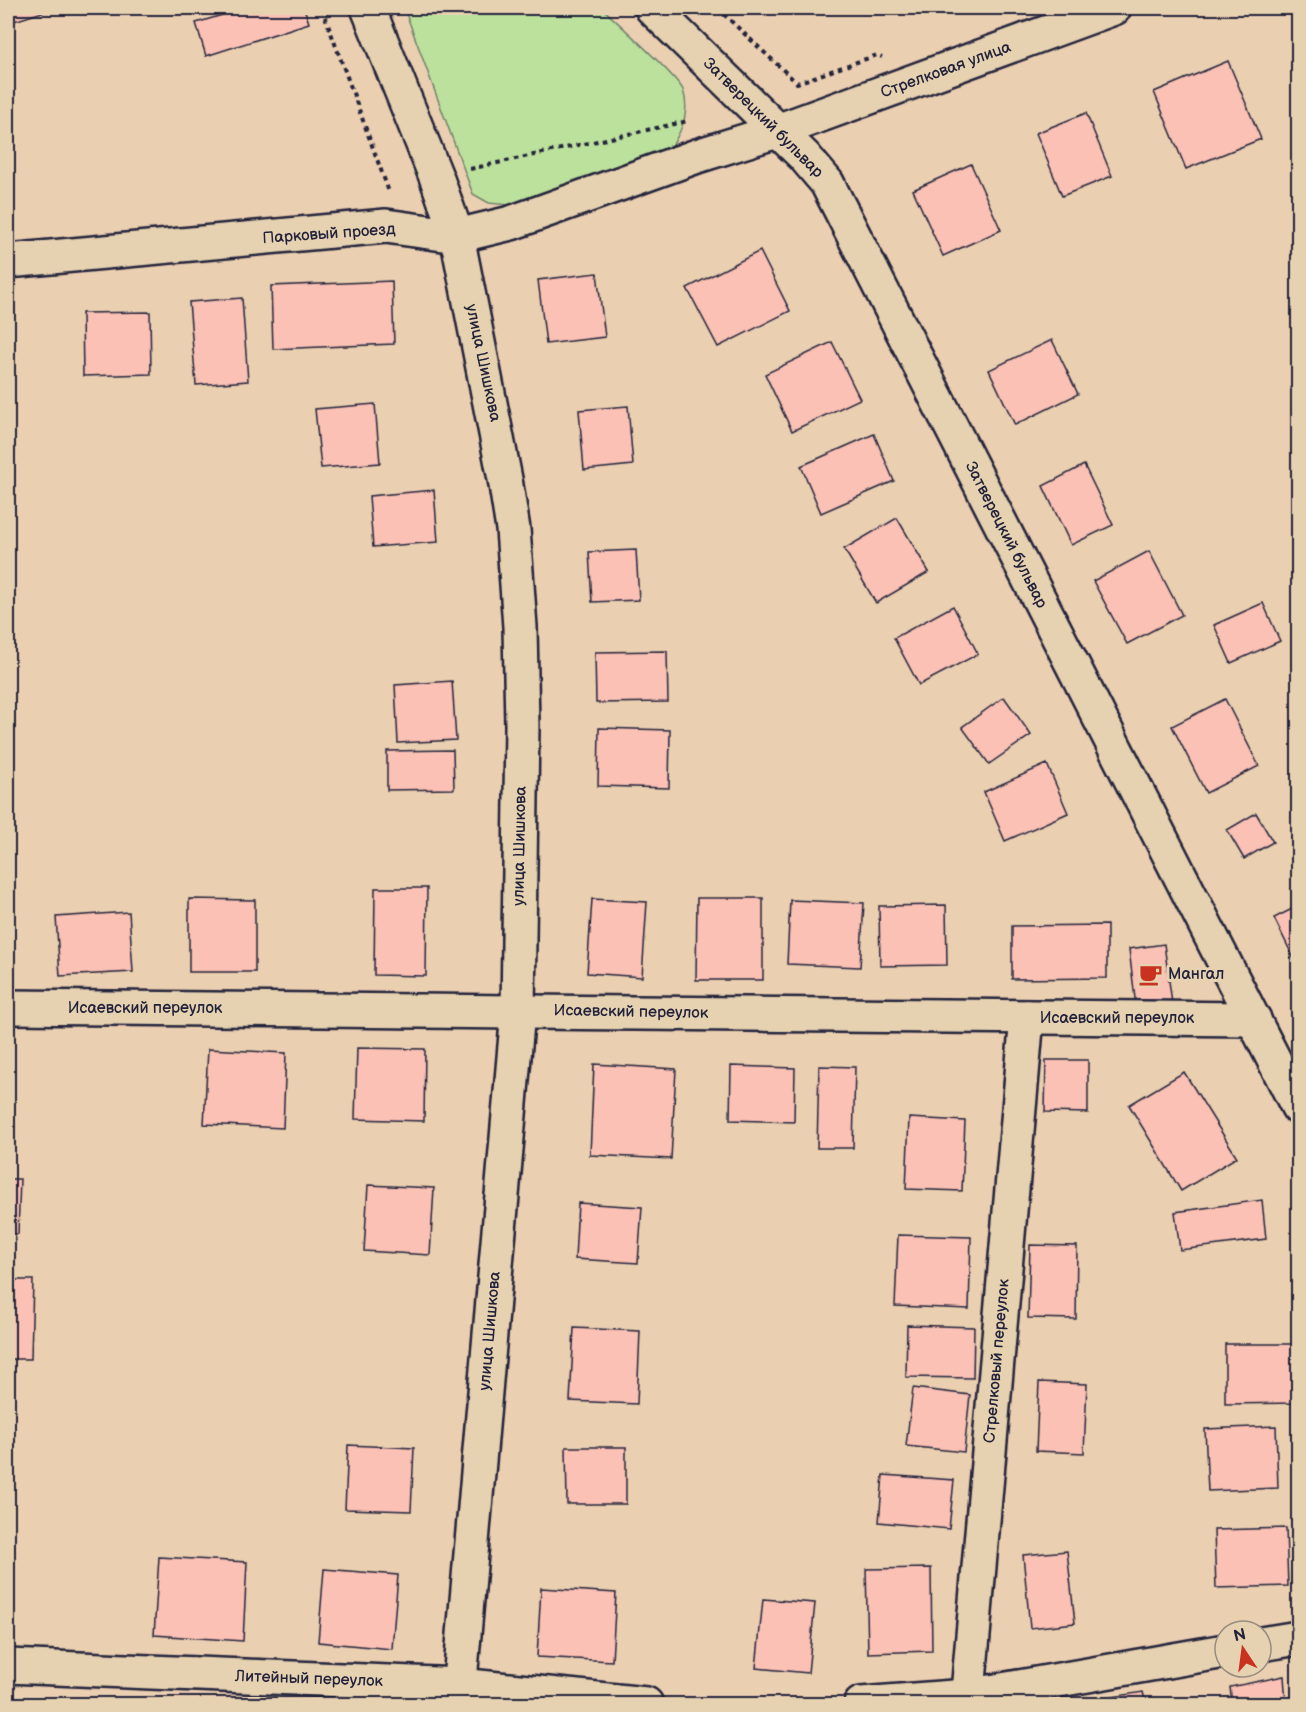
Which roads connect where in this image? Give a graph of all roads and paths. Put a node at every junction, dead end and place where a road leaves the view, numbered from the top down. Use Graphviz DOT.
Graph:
graph roads {
  1 [pos="322,8"];
  2 [pos="368,8"];
  3 [pos="652,8"];
  4 [pos="717,8"];
  5 [pos="1114,8"];
  6 [pos="797,83"];
  7 [pos="692,120"];
  8 [pos="777,132"];
  9 [pos="469,170"];
  10 [pos="389,192"];
  11 [pos="457,236"];
  12 [pos="8,261"];
  13 [pos="8,1007"];
  14 [pos="518,1011"];
  15 [pos="1027,1017"];
  16 [pos="1254,1019"];
  17 [pos="1299,1107"];
  18 [pos="1299,1638"];
  19 [pos="1273,1642"];
  20 [pos="1213,1653"];
  21 [pos="8,1666"];
  22 [pos="459,1695"];
  23 [pos="967,1700"];
  24 [pos="646,1704"];
  25 [pos="861,1704"];
  1 -- 10 [label="path"];
  2 -- 11 [label="street, улица Шишкова"];
  3 -- 8 [label="street, Затверецкий бульвар"];
  4 -- 6 [label="path"];
  5 -- 8 [label="street, Стрелковая улица"];
  7 -- 9 [label="path"];
  8 -- 11 [label="street, Парковый проезд"];
  8 -- 16 [label="street, Затверецкий бульвар"];
  11 -- 12 [label="street, Парковый проезд"];
  11 -- 14 [label="street, улица Шишкова"];
  13 -- 14 [label="street, Исаевский переулок"];
  14 -- 15 [label="street, Исаевский переулок"];
  14 -- 22 [label="street, улица Шишкова"];
  15 -- 16 [label="street, Исаевский переулок"];
  15 -- 23 [label="street, Стрелковый переулок"];
  16 -- 17 [label="street, Затверецкий бульвар"];
  18 -- 19 [label="street"];
  20 -- 23 [label="street"];
  21 -- 22 [label="street, Литейный переулок"];
  22 -- 24 [label="street, Литейный переулок"];
  23 -- 25 [label="street"];
}
